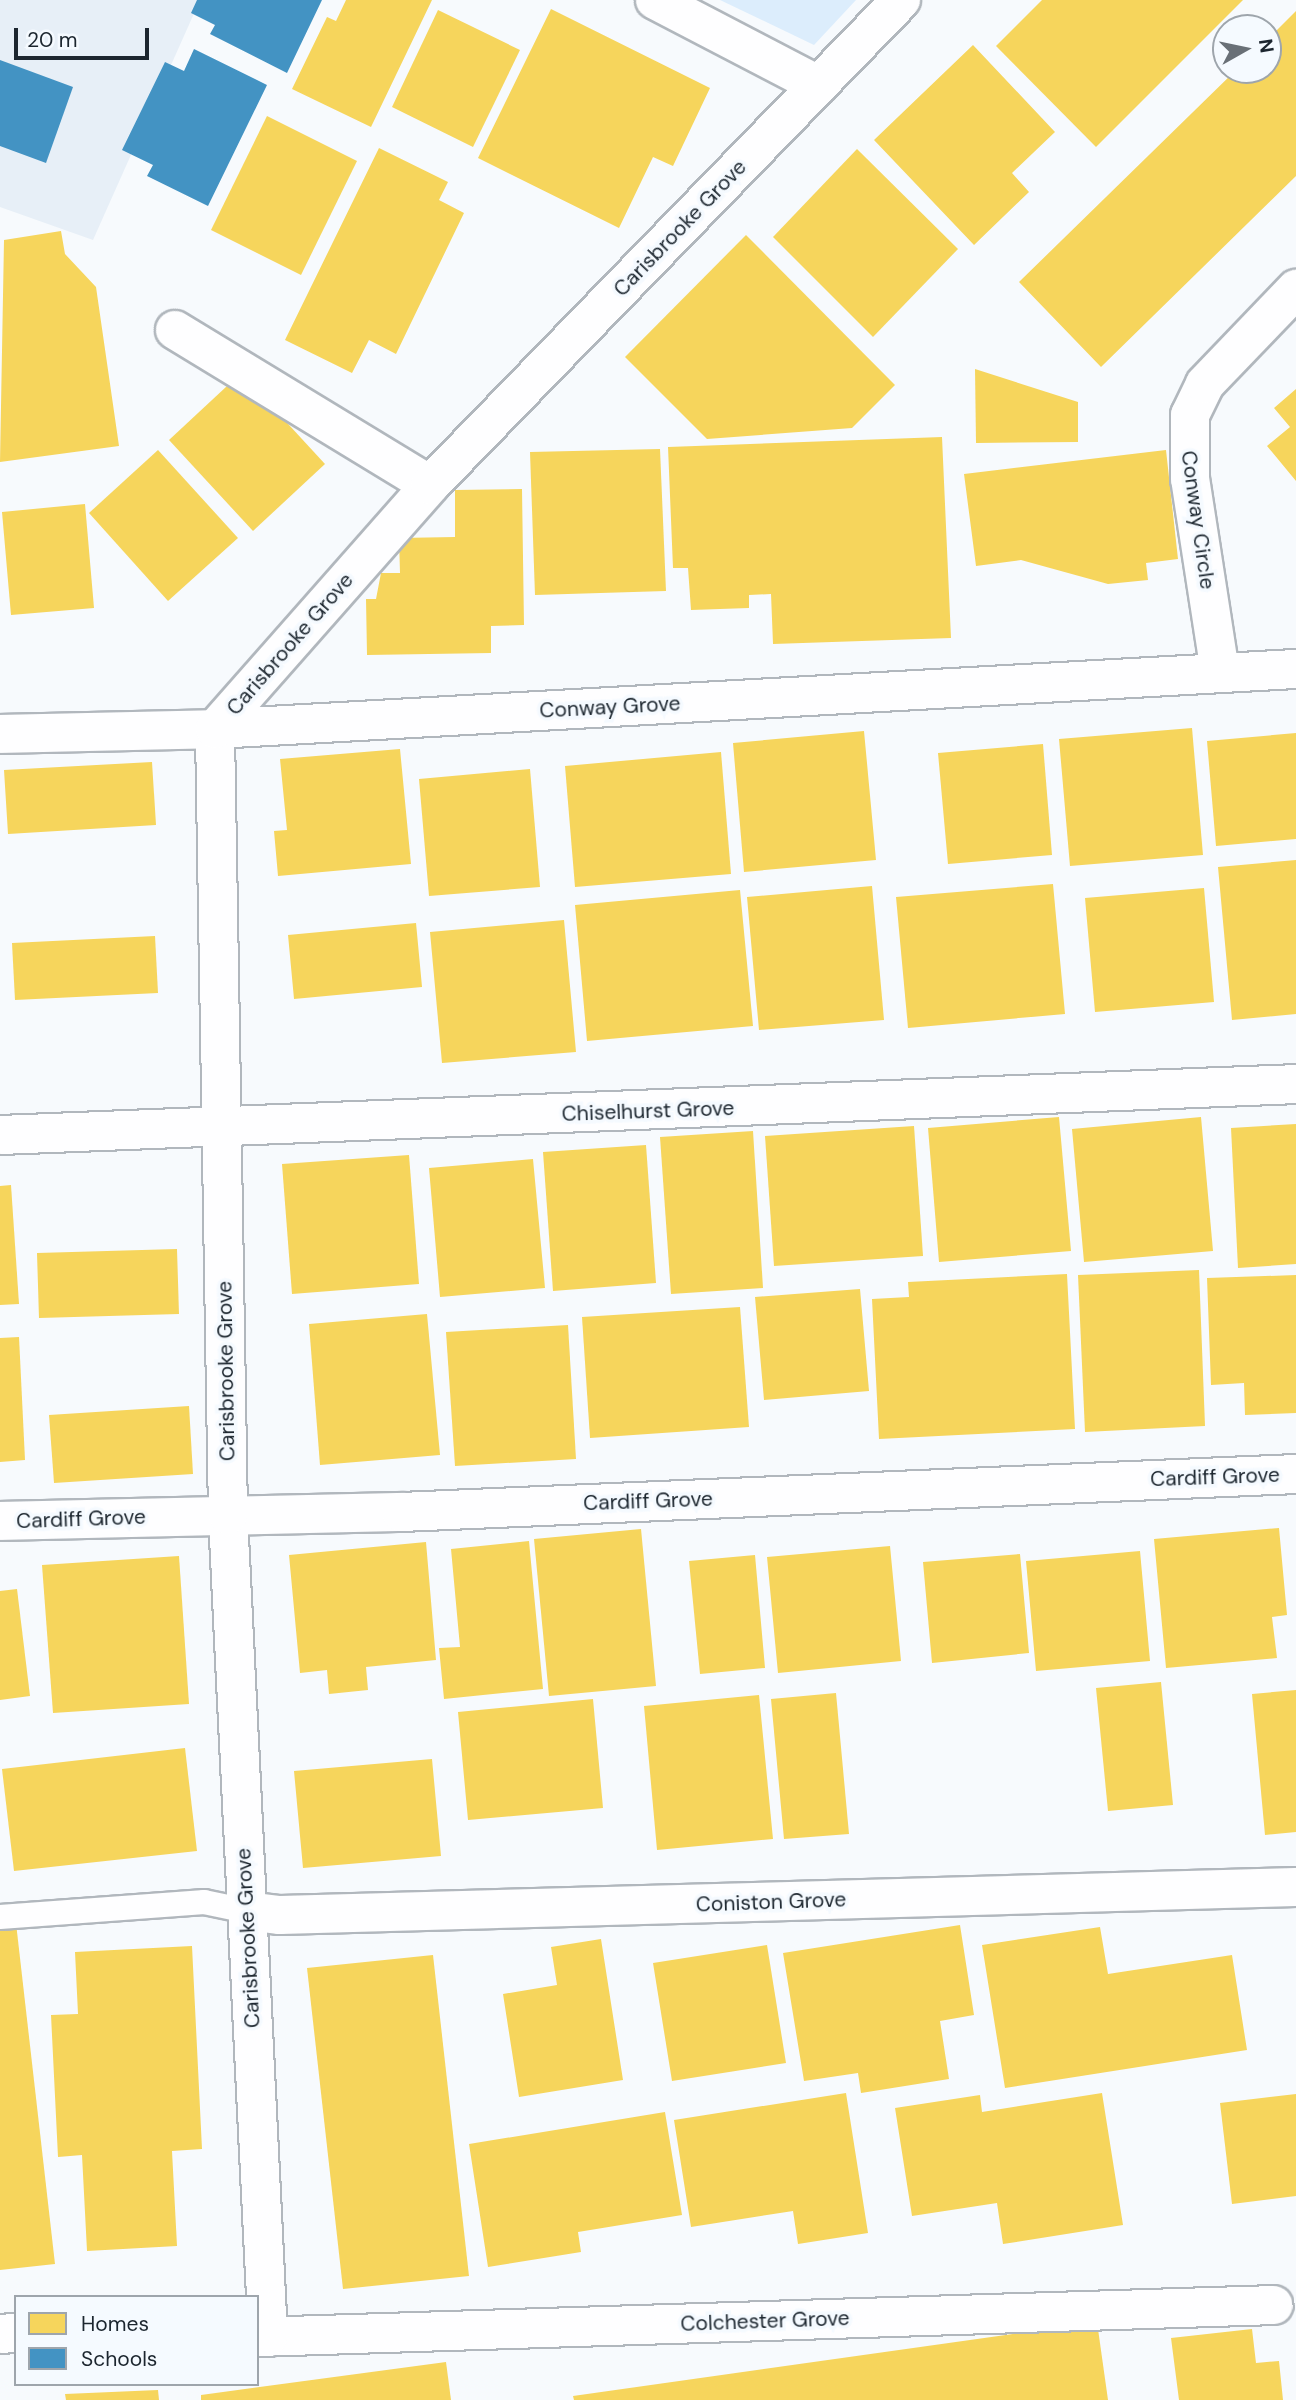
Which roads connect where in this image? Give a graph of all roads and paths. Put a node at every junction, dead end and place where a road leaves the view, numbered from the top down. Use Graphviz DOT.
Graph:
graph roads {
  1 [pos="655,0"];
  2 [pos="901,0"];
  3 [pos="818,85"];
  4 [pos="1296,289"];
  5 [pos="174,330"];
  6 [pos="430,485"];
  7 [pos="1296,669"];
  8 [pos="1220,672"];
  9 [pos="215,729"];
  10 [pos="0,734"];
  11 [pos="1296,1084"];
  12 [pos="222,1129"];
  13 [pos="0,1135"];
  14 [pos="1296,1474"];
  15 [pos="228,1515"];
  16 [pos="0,1521"];
  17 [pos="1296,1887"];
  18 [pos="247,1911"];
  19 [pos="0,1917"];
  20 [pos="1273,2305"];
  21 [pos="263,2337"];
  1 -- 3 [label="street"];
  2 -- 3 [label="street, Carisbrooke Grove"];
  3 -- 6 [label="street, Carisbrooke Grove"];
  4 -- 8 [label="street, Conway Circle"];
  5 -- 6 [label="street"];
  6 -- 9 [label="street, Carisbrooke Grove"];
  7 -- 8 [label="street"];
  8 -- 9 [label="street, Conway Grove"];
  9 -- 10 [label="street, Conway Grove"];
  9 -- 12 [label="street, Carisbrooke Grove"];
  11 -- 12 [label="street, Chiselhurst Grove"];
  12 -- 13 [label="street, Chiselhurst Grove"];
  12 -- 15 [label="street, Carisbrooke Grove"];
  14 -- 15 [label="street, Cardiff Grove"];
  15 -- 16 [label="street, Cardiff Grove"];
  15 -- 18 [label="street, Carisbrooke Grove"];
  17 -- 18 [label="street, Coniston Grove"];
  18 -- 19 [label="lane"];
  18 -- 21 [label="street, Carisbrooke Grove"];
  20 -- 21 [label="street, Colchester Grove"];
}
